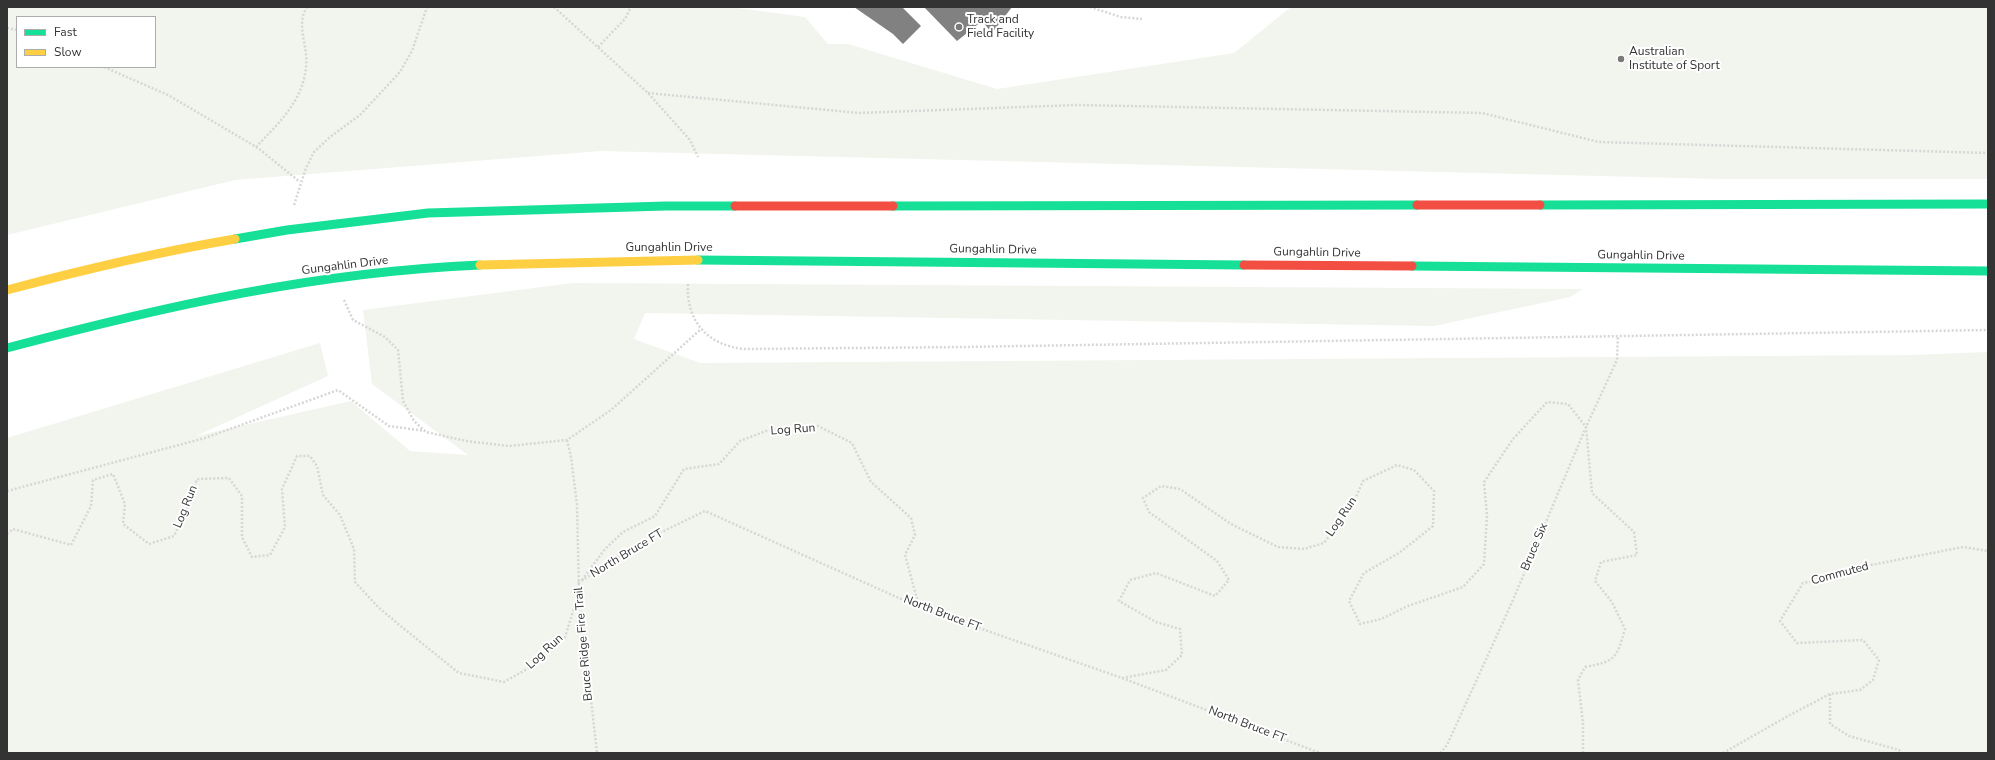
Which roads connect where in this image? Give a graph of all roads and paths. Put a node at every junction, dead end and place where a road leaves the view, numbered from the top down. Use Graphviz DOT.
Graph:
graph roads {
  1 [pos="307,7"];
  2 [pos="427,7"];
  3 [pos="554,7"];
  4 [pos="631,7"];
  5 [pos="1090,7"];
  6 [pos="1142,19"];
  7 [pos="598,47"];
  8 [pos="106,68"];
  9 [pos="648,92"];
  10 [pos="256,147"];
  11 [pos="1988,153"];
  12 [pos="698,158"];
  13 [pos="300,182"];
  14 [pos="1988,204"];
  15 [pos="287,230"];
  16 [pos="1988,271"];
  17 [pos="335,277"];
  18 [pos="688,283"];
  19 [pos="7,290"];
  20 [pos="701,329"];
  21 [pos="1988,330"];
  22 [pos="1618,336"];
  23 [pos="7,348"];
  24 [pos="1586,427"];
  25 [pos="426,432"];
  26 [pos="567,440"];
  27 [pos="7,491"];
  28 [pos="7,534"];
  29 [pos="1988,551"];
  30 [pos="579,583"];
  31 [pos="578,592"];
  32 [pos="919,607"];
  33 [pos="1122,678"];
  34 [pos="1830,694"];
  35 [pos="597,753"];
  36 [pos="1320,753"];
  37 [pos="1440,753"];
  38 [pos="1583,753"];
  39 [pos="1723,753"];
  40 [pos="1901,753"];
  1 -- 10 [label="path"];
  2 -- 13 [label="path"];
  3 -- 7 [label="path"];
  4 -- 7 [label="path"];
  5 -- 6 [label="path"];
  7 -- 9 [label="path"];
  8 -- 10 [label="path"];
  9 -- 11 [label="path"];
  9 -- 12 [label="path"];
  10 -- 13 [label="path"];
  13 -- 15 [label="path"];
  14 -- 15 [label="highway"];
  15 -- 19 [label="highway"];
  16 -- 17 [label="highway, Gungahlin Drive"];
  17 -- 23 [label="highway, Gungahlin Drive"];
  17 -- 25 [label="path"];
  18 -- 20 [label="path"];
  20 -- 22 [label="path"];
  20 -- 26 [label="path"];
  21 -- 22 [label="path"];
  22 -- 24 [label="path, Bruce Six"];
  24 -- 33 [label="path, Log Run"];
  24 -- 37 [label="path, Bruce Six"];
  24 -- 38 [label="path"];
  25 -- 26 [label="path"];
  25 -- 27 [label="path"];
  26 -- 30 [label="path, Bruce Ridge Fire Trail"];
  28 -- 31 [label="path, Log Run"];
  29 -- 34 [label="path, Commuted"];
  30 -- 31 [label="path, Bruce Ridge Fire Trail"];
  30 -- 32 [label="path, North Bruce FT"];
  30 -- 32 [label="path, Log Run"];
  31 -- 35 [label="path, Bruce Ridge Fire Trail"];
  32 -- 33 [label="path, North Bruce FT"];
  33 -- 36 [label="path, North Bruce FT"];
  34 -- 39 [label="path, Commuted"];
  34 -- 40 [label="path"];
}
